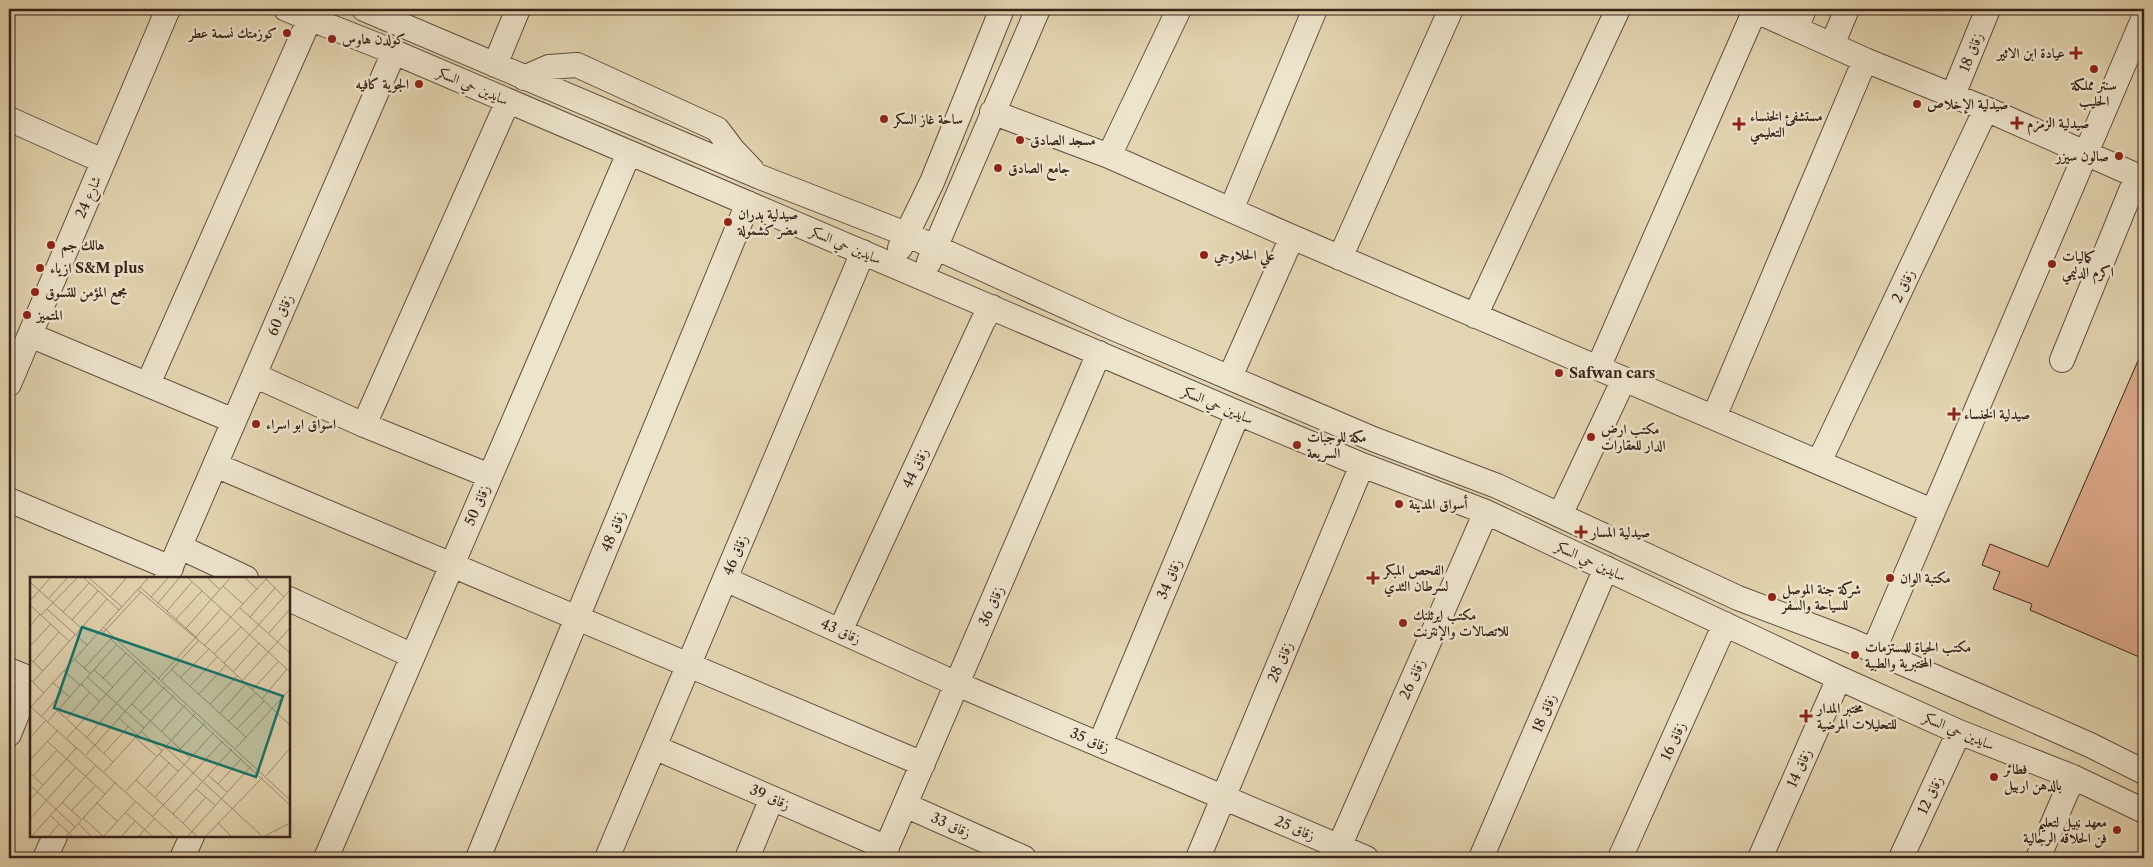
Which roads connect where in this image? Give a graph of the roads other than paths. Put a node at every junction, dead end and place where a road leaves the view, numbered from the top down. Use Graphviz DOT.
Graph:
graph roads {
  1 [pos="168,9"];
  2 [pos="286,9"];
  3 [pos="364,9"];
  4 [pos="518,9"];
  5 [pos="1002,9"];
  6 [pos="1038,9"];
  7 [pos="1179,9"];
  8 [pos="1315,9"];
  9 [pos="1451,9"];
  10 [pos="1618,9"];
  11 [pos="1847,9"];
  12 [pos="1988,9"];
  13 [pos="1754,10"];
  14 [pos="2144,17"];
  15 [pos="310,18"];
  16 [pos="1800,19"];
  17 [pos="1832,45"];
  18 [pos="394,52"];
  19 [pos="1865,60"];
  20 [pos="495,65"];
  21 [pos="524,78"];
  22 [pos="1953,95"];
  23 [pos="508,101"];
  24 [pos="1986,109"];
  25 [pos="992,112"];
  26 [pos="9,119"];
  27 [pos="629,152"];
  28 [pos="2085,152"];
  29 [pos="1109,156"];
  30 [pos="103,161"];
  31 [pos="760,177"];
  32 [pos="2141,178"];
  33 [pos="748,204"];
  34 [pos="1230,210"];
  35 [pos="906,234"];
  36 [pos="1292,237"];
  37 [pos="934,247"];
  38 [pos="863,252"];
  39 [pos="1340,258"];
  40 [pos="892,264"];
  41 [pos="923,277"];
  42 [pos="992,306"];
  43 [pos="1475,316"];
  44 [pos="30,335"];
  45 [pos="1099,353"];
  46 [pos="2062,360"];
  47 [pos="1598,368"];
  48 [pos="254,375"];
  49 [pos="1230,378"];
  50 [pos="1624,380"];
  51 [pos="9,384"];
  52 [pos="148,384"];
  53 [pos="1238,413"];
  54 [pos="1714,417"];
  55 [pos="234,421"];
  56 [pos="364,425"];
  57 [pos="1819,462"];
  58 [pos="215,465"];
  59 [pos="1362,465"];
  60 [pos="490,476"];
  61 [pos="9,500"];
  62 [pos="1932,511"];
  63 [pos="1486,512"];
  64 [pos="1560,515"];
  65 [pos="172,565"];
  66 [pos="451,566"];
  67 [pos="1606,568"];
  68 [pos="240,577"];
  69 [pos="725,579"];
  70 [pos="290,603"];
  71 [pos="577,618"];
  72 [pos="1725,624"];
  73 [pos="840,631"];
  74 [pos="1872,652"];
  75 [pos="412,656"];
  76 [pos="689,664"];
  77 [pos="9,670"];
  78 [pos="1838,678"];
  79 [pos="30,679"];
  80 [pos="30,682"];
  81 [pos="957,684"];
  82 [pos="1959,732"];
  83 [pos="9,734"];
  84 [pos="1100,744"];
  85 [pos="654,747"];
  86 [pos="923,764"];
  87 [pos="2144,772"];
  88 [pos="2073,777"];
  89 [pos="772,798"];
  90 [pos="1223,798"];
  91 [pos="905,805"];
  92 [pos="2144,811"];
  93 [pos="55,837"];
  94 [pos="192,837"];
  95 [pos="1339,847"];
  96 [pos="885,853"];
  97 [pos="45,858"];
  98 [pos="182,858"];
  99 [pos="326,858"];
  100 [pos="478,858"];
  101 [pos="607,858"];
  102 [pos="747,858"];
  103 [pos="1024,858"];
  104 [pos="1198,858"];
  105 [pos="1366,858"];
  106 [pos="1481,858"];
  107 [pos="1620,858"];
  108 [pos="1760,858"];
  109 [pos="1901,858"];
  110 [pos="2038,858"];
  1 -- 30 [label="street, شارع 24"];
  2 -- 15 [label="street, سايدين حي السكر"];
  3 -- 20 [label="street, سايدين حي السكر"];
  4 -- 20 [label="street"];
  5 -- 35 [label="street"];
  6 -- 25 [label="street"];
  7 -- 29 [label="street"];
  8 -- 34 [label="street"];
  9 -- 39 [label="street"];
  10 -- 43 [label="street"];
  11 -- 17 [label="street"];
  12 -- 22 [label="street, زقاق 18"];
  13 -- 16 [label="street"];
  13 -- 47 [label="street"];
  14 -- 28 [label="street"];
  15 -- 18 [label="street, سايدين حي السكر"];
  15 -- 52 [label="street"];
  16 -- 17 [label="street"];
  17 -- 19 [label="street"];
  18 -- 23 [label="street, سايدين حي السكر"];
  18 -- 48 [label="street, زقاق 60"];
  19 -- 22 [label="street"];
  19 -- 54 [label="street"];
  20 -- 21 [label="street, سايدين حي السكر"];
  21 -- 31 [label="street, سايدين حي السكر"];
  21 -- 31 [label="street"];
  22 -- 24 [label="street"];
  23 -- 27 [label="street, سايدين حي السكر"];
  23 -- 56 [label="street"];
  24 -- 28 [label="street"];
  24 -- 57 [label="street, زقاق 2"];
  25 -- 29 [label="street"];
  25 -- 37 [label="street"];
  26 -- 30 [label="street"];
  27 -- 33 [label="street, سايدين حي السكر"];
  27 -- 60 [label="street, زقاق 50"];
  28 -- 32 [label="street"];
  28 -- 62 [label="street"];
  29 -- 34 [label="street"];
  30 -- 44 [label="street, شارع 24"];
  31 -- 35 [label="street, سايدين حي السكر"];
  32 -- 46 [label="street"];
  33 -- 38 [label="street, سايدين حي السكر"];
  33 -- 71 [label="street, زقاق 48"];
  34 -- 36 [label="street"];
  35 -- 37 [label="street, سايدين حي السكر"];
  35 -- 40 [label="street"];
  36 -- 39 [label="street"];
  36 -- 49 [label="street"];
  37 -- 41 [label="street"];
  37 -- 49 [label="street, سايدين حي السكر"];
  38 -- 40 [label="street, سايدين حي السكر"];
  38 -- 69 [label="street, زقاق 46"];
  39 -- 43 [label="street"];
  40 -- 41 [label="street, سايدين حي السكر"];
  41 -- 42 [label="street, سايدين حي السكر"];
  42 -- 45 [label="street, سايدين حي السكر"];
  42 -- 73 [label="street, زقاق 44"];
  43 -- 47 [label="street"];
  44 -- 51 [label="street, شارع 24"];
  44 -- 52 [label="street"];
  45 -- 53 [label="street, سايدين حي السكر"];
  45 -- 81 [label="street, زقاق 36"];
  47 -- 50 [label="street"];
  48 -- 55 [label="street, زقاق 60"];
  48 -- 56 [label="street"];
  49 -- 64 [label="street, سايدين حي السكر"];
  50 -- 54 [label="street"];
  50 -- 64 [label="street"];
  52 -- 55 [label="street"];
  53 -- 59 [label="street, سايدين حي السكر"];
  53 -- 84 [label="street, زقاق 34"];
  54 -- 57 [label="street"];
  55 -- 58 [label="street, زقاق 60"];
  56 -- 60 [label="street"];
  57 -- 62 [label="street"];
  58 -- 65 [label="street, زقاق 60"];
  58 -- 66 [label="street"];
  59 -- 63 [label="street, سايدين حي السكر"];
  59 -- 90 [label="street, زقاق 28"];
  60 -- 66 [label="street, زقاق 50"];
  61 -- 65 [label="street"];
  62 -- 74 [label="street"];
  63 -- 67 [label="street, سايدين حي السكر"];
  63 -- 95 [label="street, زقاق 26"];
  64 -- 74 [label="street, سايدين حي السكر"];
  65 -- 68 [label="street"];
  66 -- 71 [label="street"];
  66 -- 75 [label="street, زقاق 50"];
  67 -- 72 [label="street, سايدين حي السكر"];
  67 -- 106 [label="street, زقاق 18"];
  69 -- 73 [label="street, زقاق 43"];
  69 -- 76 [label="street, زقاق 46"];
  70 -- 75 [label="street"];
  71 -- 76 [label="street"];
  71 -- 100 [label="street, زقاق 48"];
  72 -- 78 [label="street, سايدين حي السكر"];
  72 -- 107 [label="street, زقاق 16"];
  73 -- 81 [label="street, زقاق 43"];
  74 -- 87 [label="street, سايدين حي السكر"];
  75 -- 99 [label="street, زقاق 50"];
  76 -- 85 [label="street, زقاق 46"];
  76 -- 86 [label="street"];
  77 -- 79 [label="street"];
  78 -- 82 [label="street, سايدين حي السكر"];
  78 -- 108 [label="street, زقاق 14"];
  80 -- 83 [label="street"];
  81 -- 84 [label="street, زقاق 35"];
  81 -- 86 [label="street, زقاق 36"];
  82 -- 88 [label="street, سايدين حي السكر"];
  82 -- 109 [label="street, زقاق 12"];
  84 -- 90 [label="street, زقاق 35"];
  85 -- 89 [label="street, زقاق 39"];
  85 -- 101 [label="street, زقاق 46"];
  86 -- 91 [label="street, زقاق 36"];
  88 -- 92 [label="street, سايدين حي السكر"];
  88 -- 110 [label="street"];
  89 -- 96 [label="street, زقاق 39"];
  89 -- 102 [label="street"];
  90 -- 95 [label="street, زقاق 25"];
  90 -- 104 [label="street, زقاق 28"];
  91 -- 96 [label="street, زقاق 36"];
  91 -- 103 [label="street, زقاق 33"];
  93 -- 97 [label="street"];
  94 -- 98 [label="street"];
  95 -- 105 [label="street, زقاق 25"];
}
